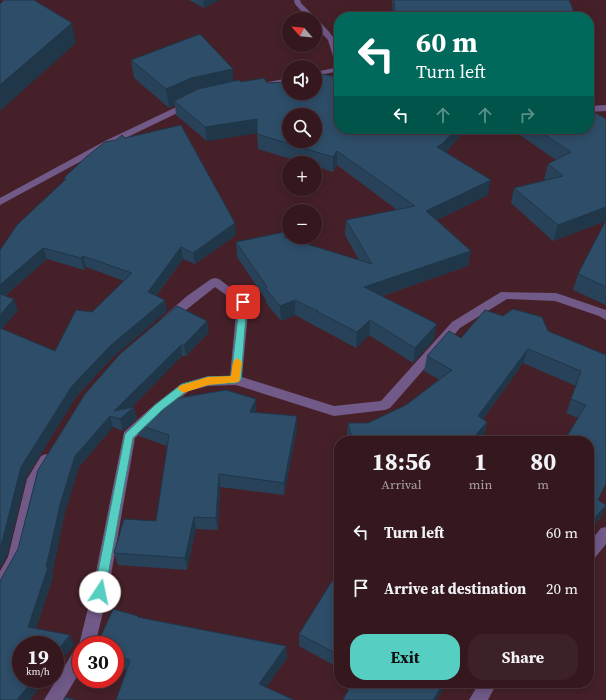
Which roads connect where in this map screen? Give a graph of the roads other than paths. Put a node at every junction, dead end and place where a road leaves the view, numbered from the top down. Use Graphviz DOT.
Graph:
graph roads {
  1 [pos="297,0"];
  2 [pos="305,12"];
  3 [pos="322,29"];
  4 [pos="334,46"];
  5 [pos="334,69"];
  6 [pos="322,72"];
  7 [pos="282,82"];
  8 [pos="253,88"];
  9 [pos="203,98"];
  10 [pos="606,108"];
  11 [pos="594,109"];
  12 [pos="1,202"];
  13 [pos="606,316"];
  14 [pos="160,325"];
  15 [pos="236,380"];
  16 [pos="54,446"];
  17 [pos="606,532"];
  18 [pos="594,548"];
  19 [pos="0,585"];
  20 [pos="89,636"];
  21 [pos="72,669"];
  22 [pos="486,688"];
  23 [pos="52,700"];
  24 [pos="478,700"];
  1 -- 2 [label="street"];
  3 -- 4 [label="street"];
  5 -- 6 [label="street"];
  7 -- 8 [label="street"];
  9 -- 12 [label="street"];
  10 -- 11 [label="street"];
  13 -- 15 [label="street"];
  14 -- 15 [label="street"];
  15 -- 20 [label="street"];
  16 -- 19 [label="street"];
  17 -- 18 [label="street"];
  21 -- 23 [label="street"];
  22 -- 24 [label="street"];
}
